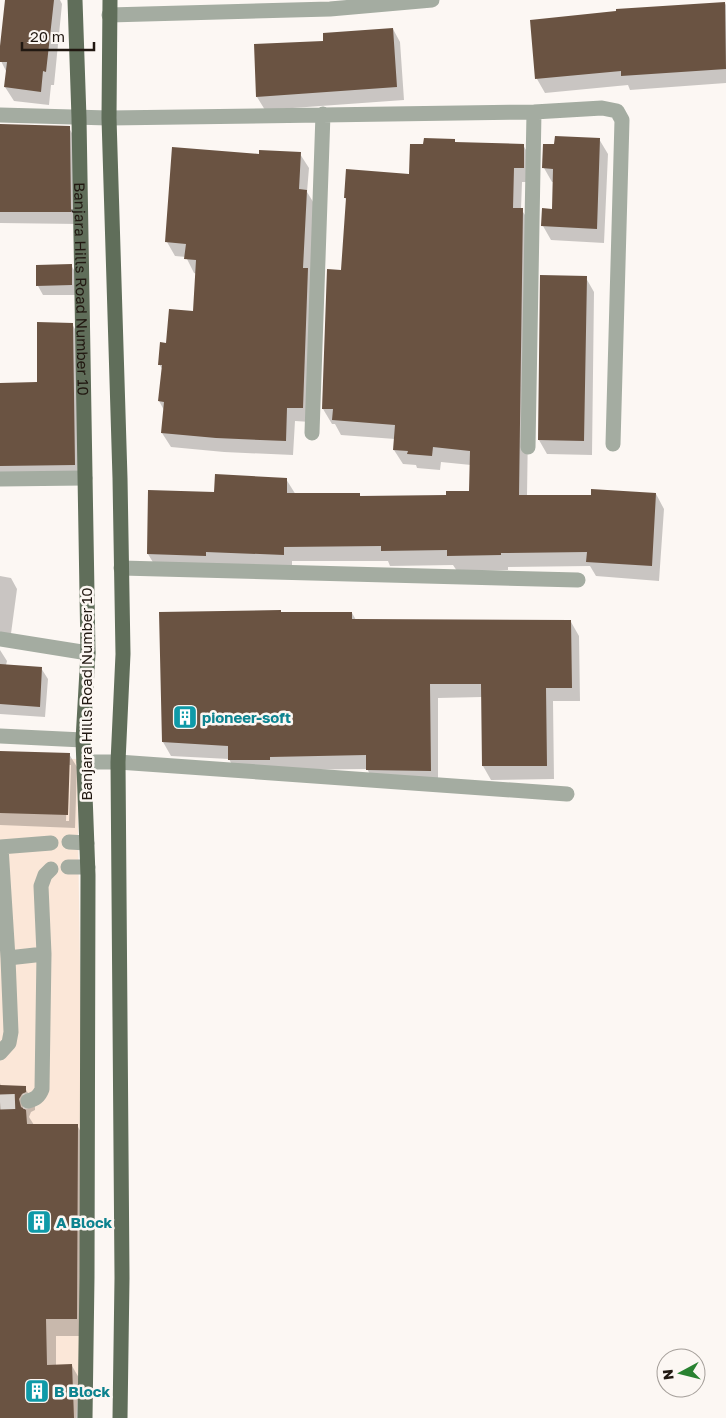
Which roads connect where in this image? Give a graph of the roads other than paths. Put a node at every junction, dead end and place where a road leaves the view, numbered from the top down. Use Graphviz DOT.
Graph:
graph roads {
  1 [pos="75,0"];
  2 [pos="432,0"];
  3 [pos="330,5"];
  4 [pos="110,7"];
  5 [pos="534,112"];
  6 [pos="323,114"];
  7 [pos="0,115"];
  8 [pos="79,118"];
  9 [pos="109,118"];
  10 [pos="312,434"];
  11 [pos="613,444"];
  12 [pos="528,447"];
  13 [pos="85,478"];
  14 [pos="0,480"];
  15 [pos="121,568"];
  16 [pos="578,580"];
  17 [pos="0,639"];
  18 [pos="88,653"];
  19 [pos="0,736"];
  20 [pos="83,740"];
  21 [pos="84,762"];
  22 [pos="118,762"];
  23 [pos="567,794"];
  24 [pos="70,842"];
  25 [pos="51,843"];
  26 [pos="87,843"];
  27 [pos="1,847"];
  28 [pos="68,867"];
  29 [pos="88,867"];
  30 [pos="51,868"];
  31 [pos="44,954"];
  32 [pos="8,958"];
  33 [pos="0,1053"];
  34 [pos="28,1102"];
  35 [pos="85,1418"];
  36 [pos="120,1418"];
  1 -- 8 [label="main road, Banjara Hills Road Number 10"];
  2 -- 3 [label="street"];
  3 -- 4 [label="street"];
  4 -- 9 [label="main road, Banjara Hills Road Number 10"];
  5 -- 6 [label="street"];
  5 -- 11 [label="street"];
  5 -- 12 [label="street"];
  6 -- 9 [label="street"];
  6 -- 10 [label="street"];
  7 -- 8 [label="street"];
  8 -- 9 [label="street"];
  8 -- 13 [label="main road, Banjara Hills Road Number 10"];
  9 -- 15 [label="main road, Banjara Hills Road Number 10"];
  13 -- 14 [label="street"];
  13 -- 18 [label="main road, Banjara Hills Road Number 10"];
  15 -- 16 [label="street"];
  15 -- 22 [label="main road, Banjara Hills Road Number 10"];
  17 -- 18 [label="street"];
  18 -- 20 [label="main road, Banjara Hills Road Number 10"];
  19 -- 20 [label="street"];
  20 -- 21 [label="main road, Banjara Hills Road Number 10"];
  21 -- 22 [label="street"];
  21 -- 26 [label="main road, Banjara Hills Road Number 10"];
  22 -- 23 [label="street"];
  22 -- 36 [label="main road, Banjara Hills Road Number 10"];
  24 -- 26 [label="street"];
  25 -- 27 [label="street"];
  26 -- 29 [label="main road, Banjara Hills Road Number 10"];
  27 -- 32 [label="street"];
  28 -- 29 [label="street"];
  29 -- 35 [label="main road, Banjara Hills Road Number 10"];
  30 -- 31 [label="street"];
  31 -- 32 [label="street"];
  31 -- 34 [label="street"];
  32 -- 33 [label="street"];
}
